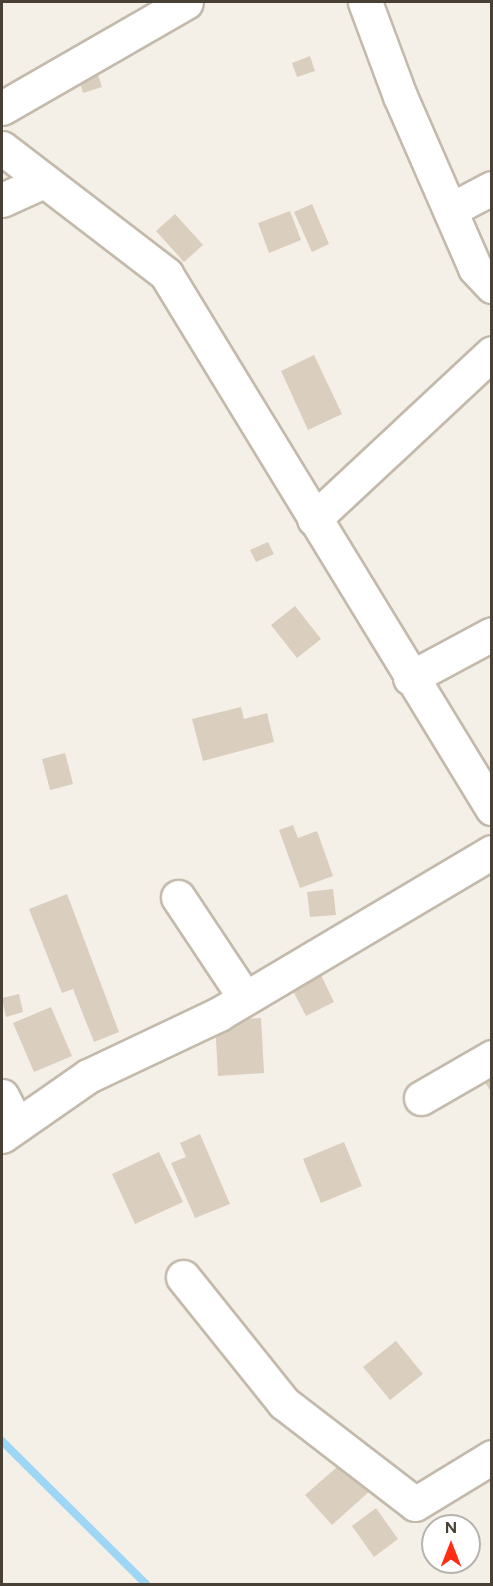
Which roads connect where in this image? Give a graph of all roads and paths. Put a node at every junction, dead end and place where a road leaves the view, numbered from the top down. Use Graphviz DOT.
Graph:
graph roads {
  1 [pos="186,2"];
  2 [pos="365,2"];
  3 [pos="2,108"];
  4 [pos="2,148"];
  5 [pos="44,181"];
  6 [pos="492,188"];
  7 [pos="2,200"];
  8 [pos="450,210"];
  9 [pos="492,286"];
  10 [pos="492,352"];
  11 [pos="314,519"];
  12 [pos="492,634"];
  13 [pos="410,678"];
  14 [pos="492,808"];
  15 [pos="492,852"];
  16 [pos="178,897"];
  17 [pos="245,998"];
  18 [pos="492,1057"];
  19 [pos="2,1096"];
  20 [pos="421,1098"];
  21 [pos="9,1130"];
  22 [pos="183,1277"];
  23 [pos="492,1457"];
  1 -- 3 [label="street"];
  2 -- 8 [label="street"];
  4 -- 5 [label="street"];
  5 -- 7 [label="street"];
  5 -- 11 [label="street"];
  6 -- 8 [label="street"];
  8 -- 9 [label="street"];
  10 -- 11 [label="street"];
  11 -- 13 [label="street"];
  12 -- 13 [label="street"];
  13 -- 14 [label="street"];
  15 -- 17 [label="street"];
  16 -- 17 [label="street"];
  17 -- 21 [label="street"];
  18 -- 20 [label="street"];
  19 -- 21 [label="street"];
  22 -- 23 [label="street"];
}
